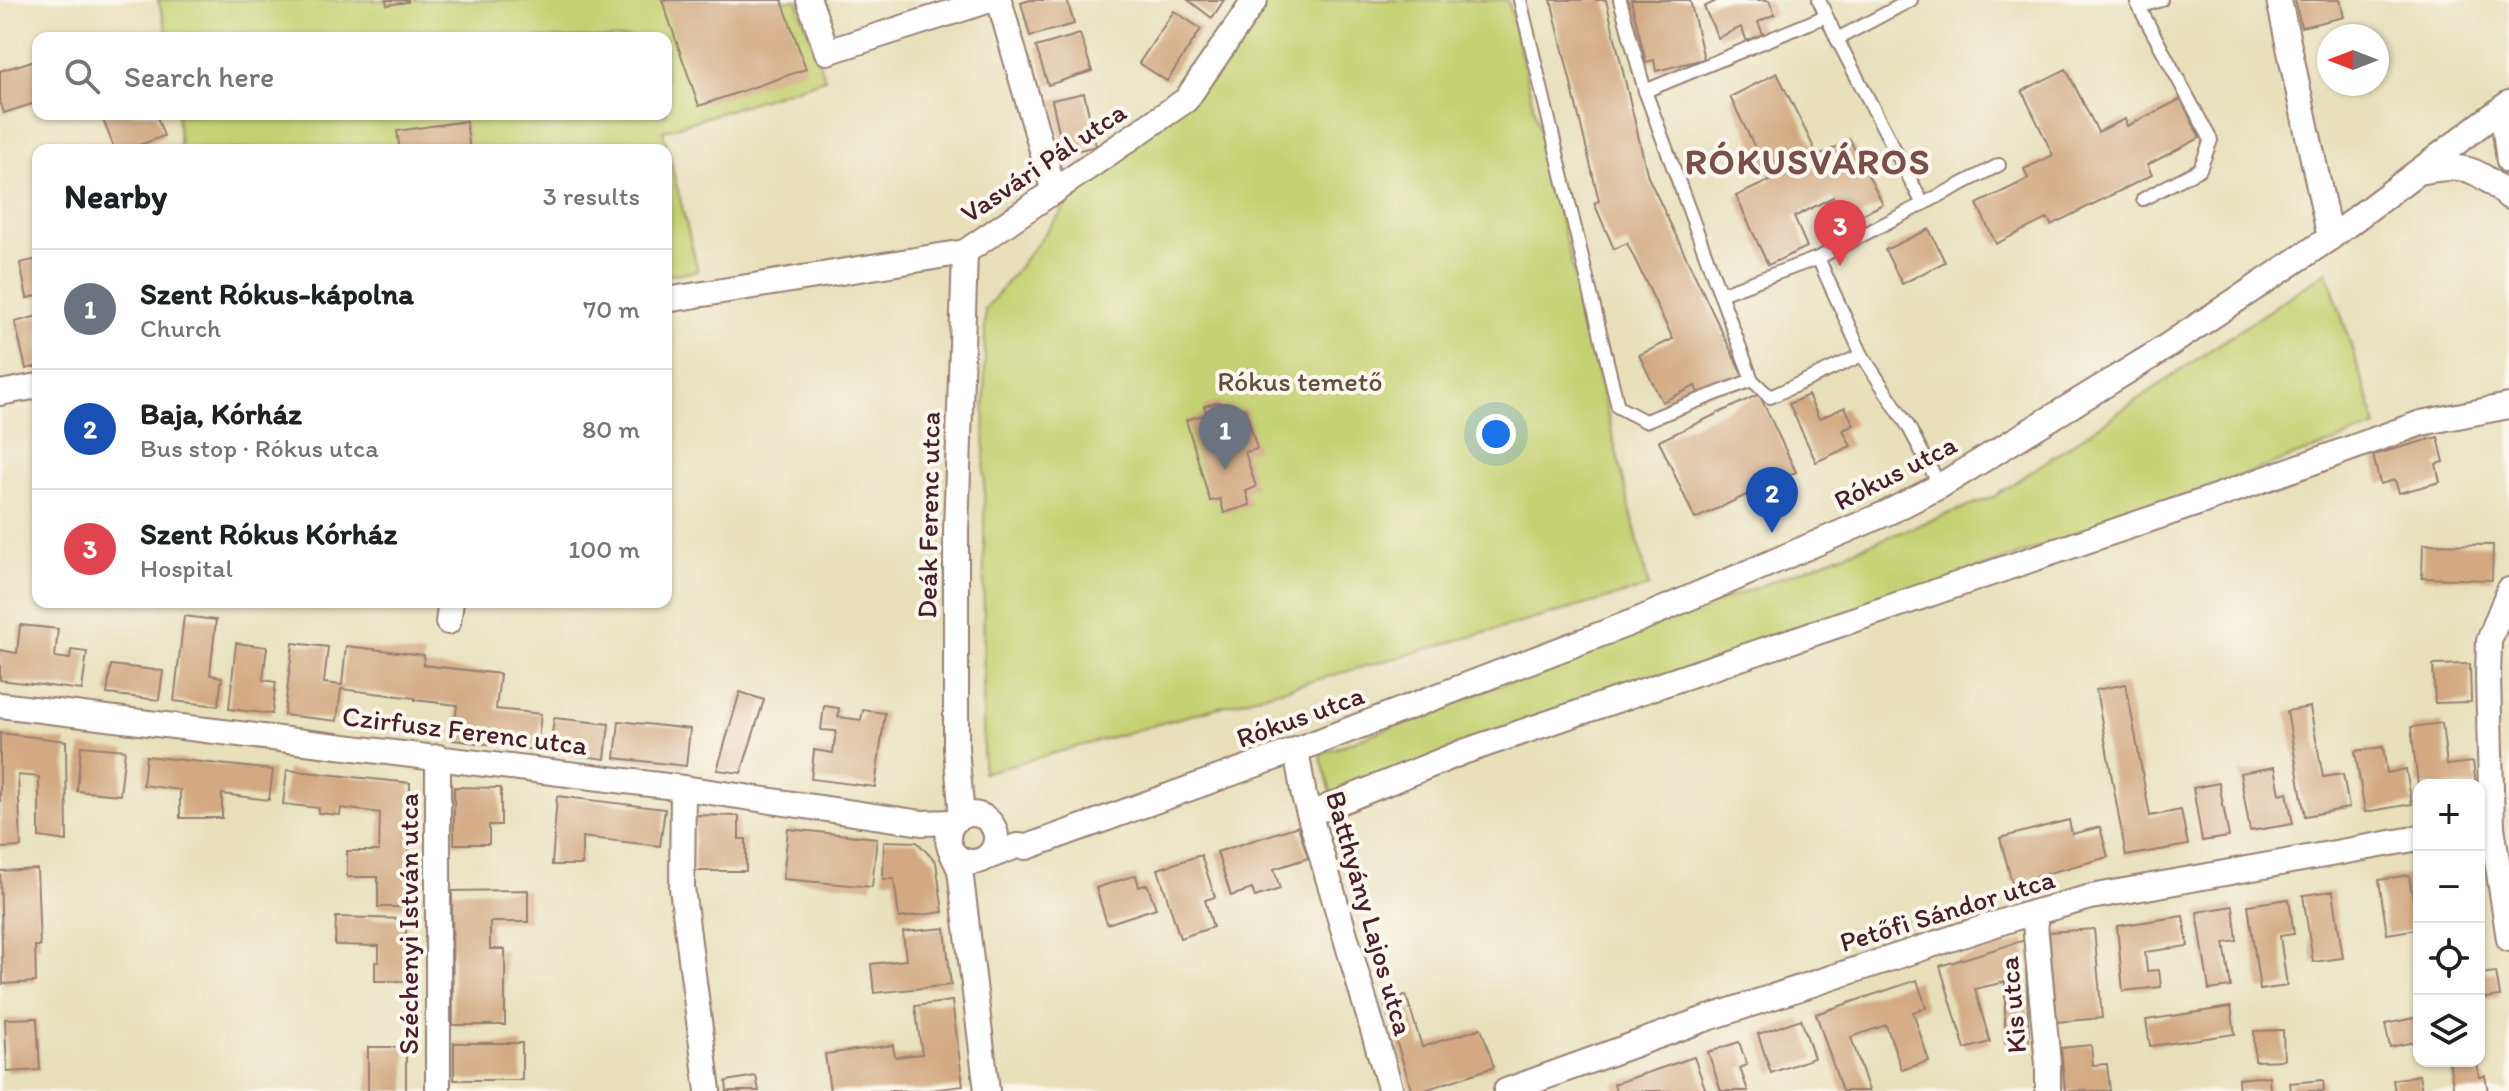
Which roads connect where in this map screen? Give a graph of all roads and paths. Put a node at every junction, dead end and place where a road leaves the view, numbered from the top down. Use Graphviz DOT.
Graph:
graph roads {
  1 [pos="809,0"];
  2 [pos="990,0"];
  3 [pos="999,0"];
  4 [pos="1255,0"];
  5 [pos="1520,0"];
  6 [pos="1620,0"];
  7 [pos="1819,0"];
  8 [pos="1911,0"];
  9 [pos="2161,0"];
  10 [pos="2279,0"];
  11 [pos="2137,4"];
  12 [pos="1826,16"];
  13 [pos="1837,39"];
  14 [pos="1645,91"];
  15 [pos="2506,106"];
  16 [pos="2509,161"];
  17 [pos="1999,165"];
  18 [pos="2418,172"];
  19 [pos="1054,192"];
  20 [pos="2509,197"];
  21 [pos="2143,199"];
  22 [pos="1923,204"];
  23 [pos="2330,238"];
  24 [pos="965,252"];
  25 [pos="1818,258"];
  26 [pos="1720,294"];
  27 [pos="672,299"];
  28 [pos="1862,355"];
  29 [pos="1752,380"];
  30 [pos="32,387"];
  31 [pos="0,393"];
  32 [pos="2509,406"];
  33 [pos="1940,486"];
  34 [pos="2509,590"];
  35 [pos="0,705"];
  36 [pos="1296,750"];
  37 [pos="438,757"];
  38 [pos="683,788"];
  39 [pos="1310,814"];
  40 [pos="2493,826"];
  41 [pos="964,829"];
  42 [pos="2413,839"];
  43 [pos="1017,846"];
  44 [pos="984,859"];
  45 [pos="2034,913"];
  46 [pos="968,931"];
  47 [pos="2509,939"];
  48 [pos="438,1091"];
  49 [pos="708,1091"];
  50 [pos="987,1091"];
  51 [pos="1391,1091"];
  52 [pos="1506,1091"];
  53 [pos="2048,1091"];
  1 -- 2 [label="street"];
  3 -- 19 [label="street"];
  4 -- 19 [label="street, Vasvári Pál utca"];
  5 -- 29 [label="lane"];
  6 -- 14 [label="lane"];
  7 -- 12 [label="lane"];
  8 -- 13 [label="lane"];
  9 -- 11 [label="lane"];
  10 -- 23 [label="street"];
  11 -- 21 [label="lane"];
  12 -- 13 [label="lane"];
  12 -- 14 [label="lane"];
  13 -- 22 [label="lane"];
  14 -- 26 [label="lane"];
  15 -- 16 [label="street"];
  15 -- 18 [label="street, Rókus utca"];
  17 -- 22 [label="lane"];
  18 -- 20 [label="street"];
  18 -- 23 [label="street, Rókus utca"];
  19 -- 24 [label="street, Vasvári Pál utca"];
  22 -- 25 [label="lane"];
  23 -- 33 [label="street, Rókus utca"];
  24 -- 27 [label="street, Vasvári Pál utca"];
  24 -- 41 [label="street, Deák Ferenc utca"];
  25 -- 26 [label="lane"];
  25 -- 28 [label="lane"];
  26 -- 29 [label="lane"];
  28 -- 29 [label="lane"];
  28 -- 33 [label="lane"];
  30 -- 31 [label="street"];
  32 -- 39 [label="street"];
  33 -- 36 [label="street, Rókus utca"];
  34 -- 40 [label="street"];
  35 -- 37 [label="street, Czirfusz Ferenc utca"];
  36 -- 39 [label="street, Batthyány Lajos utca"];
  36 -- 43 [label="street, Rókus utca"];
  37 -- 38 [label="street, Czirfusz Ferenc utca"];
  37 -- 48 [label="street, Széchenyi István utca"];
  38 -- 41 [label="street, Czirfusz Ferenc utca"];
  38 -- 49 [label="street"];
  39 -- 51 [label="street, Batthyány Lajos utca"];
  40 -- 47 [label="street"];
  41 -- 43 [label="street"];
  41 -- 44 [label="street"];
  41 -- 44 [label="street"];
  41 -- 46 [label="street"];
  42 -- 45 [label="street, Petőfi Sándor utca"];
  43 -- 44 [label="street, Rókus utca"];
  44 -- 46 [label="street"];
  45 -- 52 [label="street, Petőfi Sándor utca"];
  45 -- 53 [label="street, Kis utca"];
  46 -- 50 [label="street"];
}
